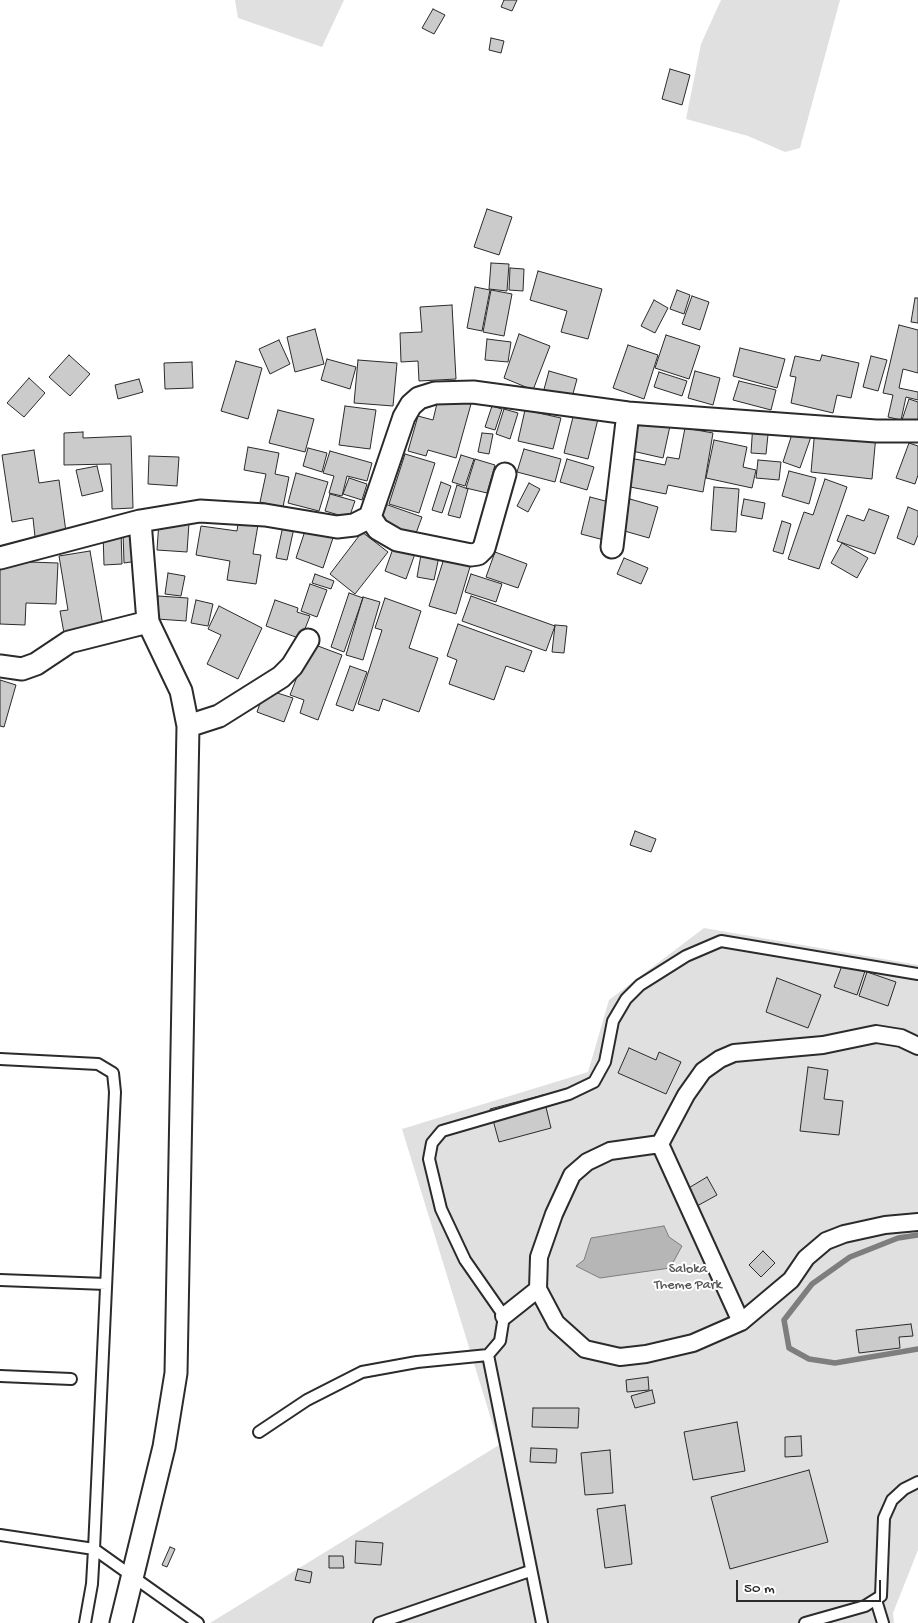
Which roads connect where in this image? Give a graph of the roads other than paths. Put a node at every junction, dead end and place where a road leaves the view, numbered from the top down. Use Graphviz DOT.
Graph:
graph roads {
  1 [pos="628,413"];
  2 [pos="918,432"];
  3 [pos="504,474"];
  4 [pos="370,517"];
  5 [pos="140,521"];
  6 [pos="612,547"];
  7 [pos="0,558"];
  8 [pos="148,622"];
  9 [pos="308,640"];
  10 [pos="0,666"];
  11 [pos="188,726"];
  12 [pos="918,974"];
  13 [pos="918,1046"];
  14 [pos="0,1059"];
  15 [pos="660,1144"];
  16 [pos="918,1222"];
  17 [pos="0,1280"];
  18 [pos="106,1284"];
  19 [pos="538,1289"];
  20 [pos="504,1316"];
  21 [pos="741,1322"];
  22 [pos="488,1355"];
  23 [pos="0,1376"];
  24 [pos="71,1379"];
  25 [pos="259,1432"];
  26 [pos="918,1482"];
  27 [pos="0,1535"];
  28 [pos="94,1549"];
  29 [pos="530,1571"];
  30 [pos="132,1578"];
  31 [pos="876,1600"];
  32 [pos="85,1623"];
  33 [pos="121,1623"];
  34 [pos="198,1623"];
  35 [pos="379,1623"];
  36 [pos="542,1623"];
  37 [pos="805,1623"];
  38 [pos="882,1623"];
  1 -- 2 [label="street"];
  1 -- 4 [label="street"];
  1 -- 6 [label="street"];
  3 -- 4 [label="street"];
  4 -- 5 [label="street"];
  5 -- 7 [label="street"];
  5 -- 8 [label="street"];
  8 -- 10 [label="street"];
  8 -- 11 [label="street"];
  9 -- 11 [label="street"];
  11 -- 30 [label="street"];
  12 -- 20 [label="lane"];
  13 -- 15 [label="street"];
  14 -- 18 [label="lane"];
  15 -- 19 [label="street"];
  15 -- 21 [label="street"];
  16 -- 21 [label="street"];
  17 -- 18 [label="lane"];
  18 -- 28 [label="lane"];
  19 -- 20 [label="street"];
  19 -- 21 [label="street"];
  20 -- 22 [label="lane"];
  22 -- 25 [label="lane"];
  22 -- 29 [label="lane"];
  23 -- 24 [label="lane"];
  26 -- 31 [label="lane"];
  27 -- 28 [label="lane"];
  28 -- 30 [label="lane"];
  28 -- 32 [label="lane"];
  29 -- 35 [label="lane"];
  29 -- 36 [label="lane"];
  30 -- 33 [label="street"];
  30 -- 34 [label="lane"];
  31 -- 37 [label="lane"];
  31 -- 38 [label="lane"];
}
